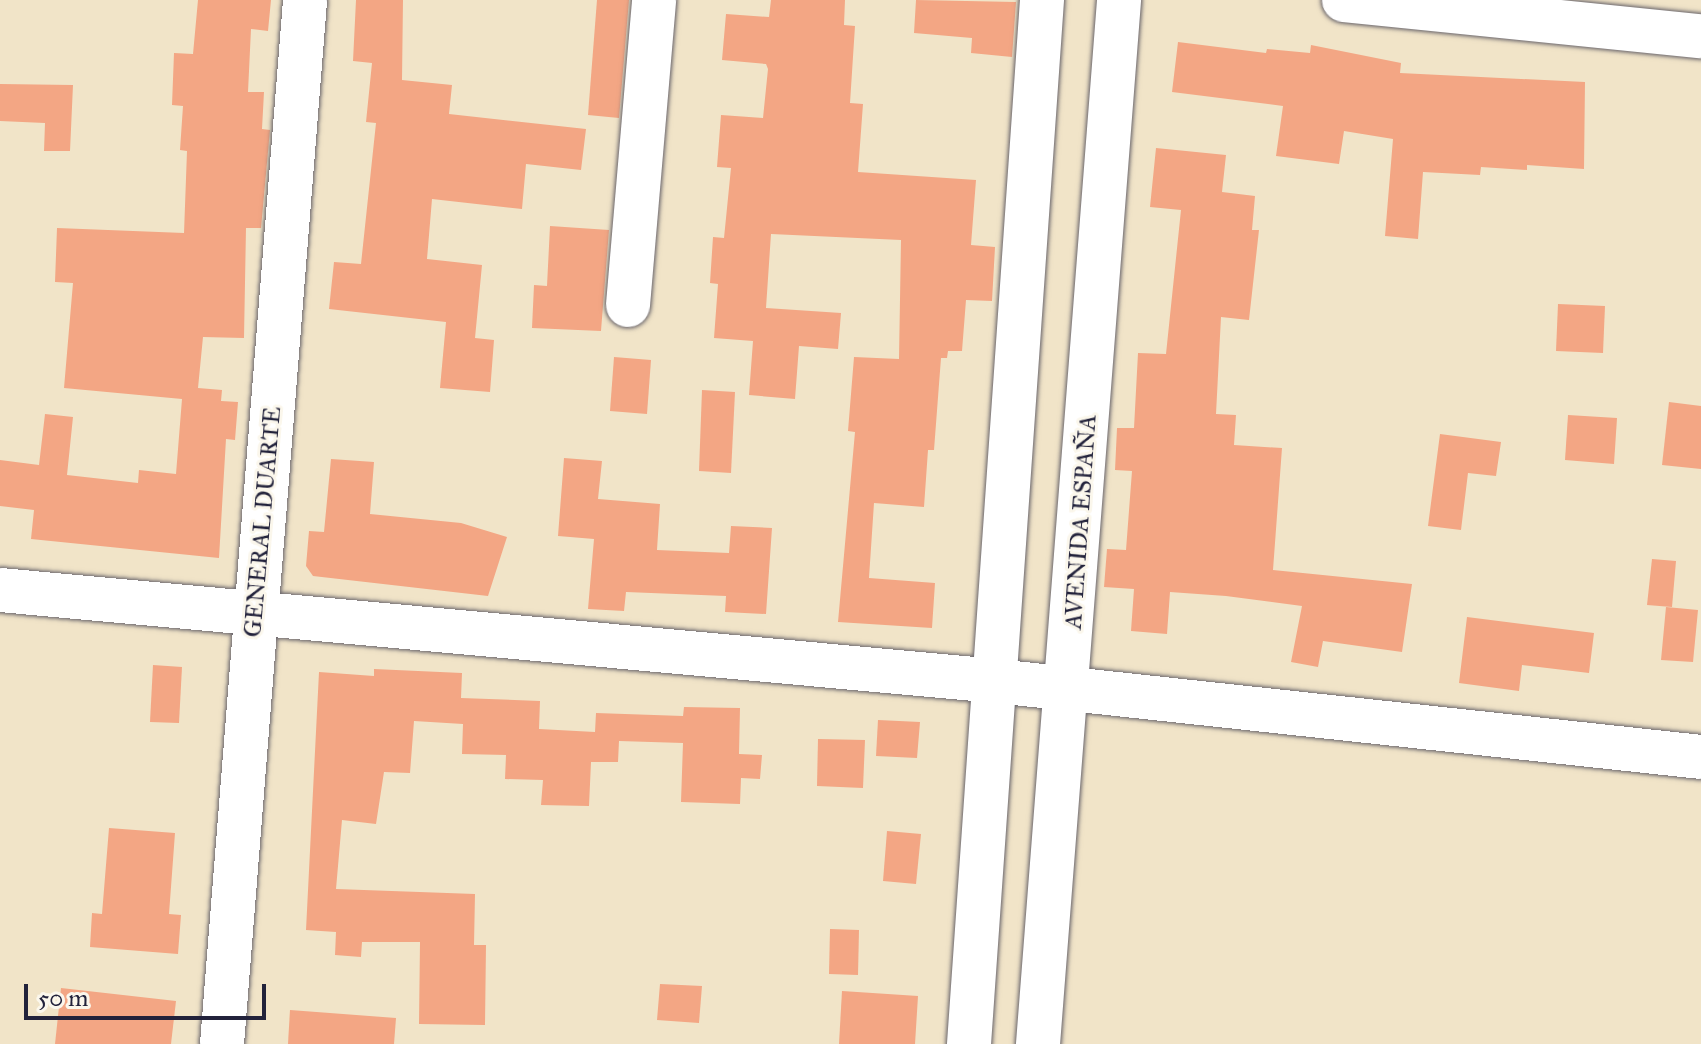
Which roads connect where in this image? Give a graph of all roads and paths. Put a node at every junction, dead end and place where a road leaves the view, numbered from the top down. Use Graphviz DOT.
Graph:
graph roads {
  1 [pos="305,0"];
  2 [pos="654,0"];
  3 [pos="1042,0"];
  4 [pos="1119,0"];
  5 [pos="1344,0"];
  6 [pos="1701,36"];
  7 [pos="628,305"];
  8 [pos="0,590"];
  9 [pos="256,612"];
  10 [pos="996,681"];
  11 [pos="1069,689"];
  12 [pos="1701,757"];
  13 [pos="222,1044"];
  14 [pos="969,1044"];
  15 [pos="1038,1044"];
  1 -- 9 [label="street, GENERAL DUARTE"];
  2 -- 7 [label="street"];
  3 -- 10 [label="street"];
  4 -- 11 [label="street, AVENIDA ESPAÑA"];
  5 -- 6 [label="street"];
  8 -- 9 [label="street"];
  9 -- 10 [label="street"];
  9 -- 13 [label="street, GENERAL DUARTE"];
  10 -- 11 [label="street"];
  10 -- 14 [label="street"];
  11 -- 12 [label="street"];
  11 -- 15 [label="street, AVENIDA ESPAÑA"];
}
